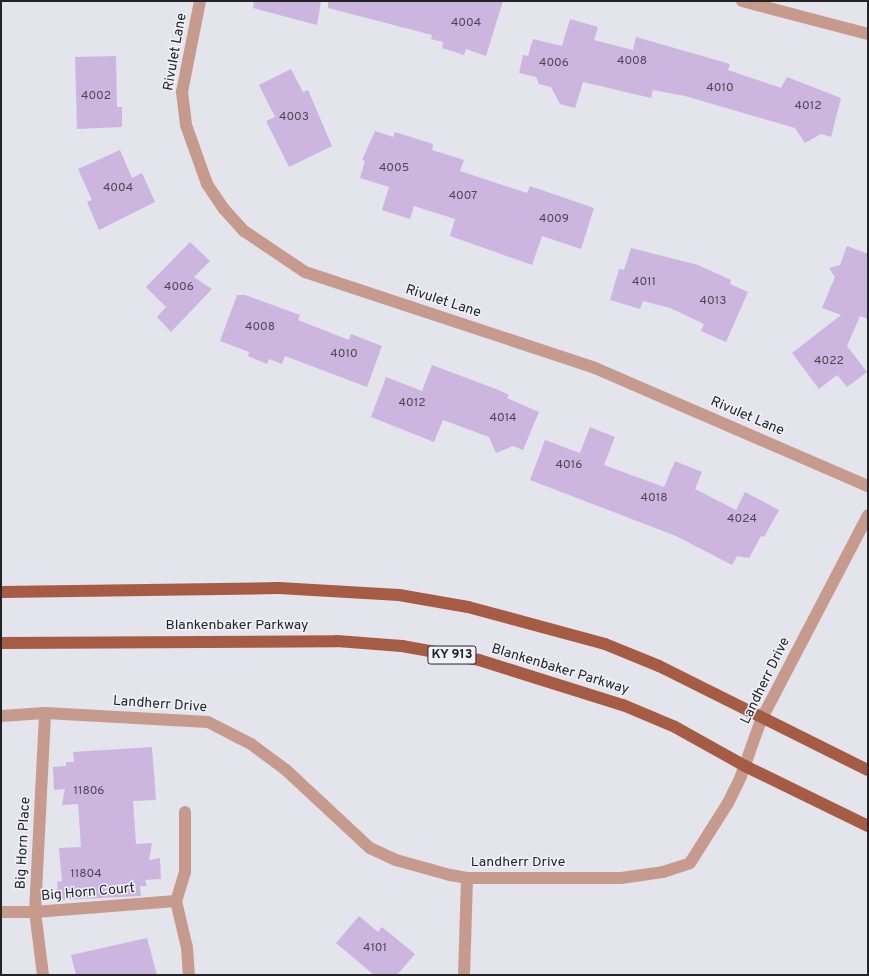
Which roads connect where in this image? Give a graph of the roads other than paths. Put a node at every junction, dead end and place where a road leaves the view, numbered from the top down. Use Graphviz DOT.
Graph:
graph roads {
  1 [pos="200,1"];
  2 [pos="742,1"];
  3 [pos="868,34"];
  4 [pos="868,486"];
  5 [pos="868,515"];
  6 [pos="1,592"];
  7 [pos="1,643"];
  8 [pos="45,713"];
  9 [pos="1,716"];
  10 [pos="761,720"];
  11 [pos="745,766"];
  12 [pos="868,770"];
  13 [pos="185,812"];
  14 [pos="868,826"];
  15 [pos="467,878"];
  16 [pos="176,901"];
  17 [pos="1,912"];
  18 [pos="35,912"];
  19 [pos="43,975"];
  20 [pos="189,975"];
  21 [pos="464,975"];
  1 -- 4 [label="street, Rivulet Lane"];
  2 -- 3 [label="street"];
  5 -- 10 [label="street, Landherr Drive"];
  6 -- 10 [label="main road"];
  7 -- 11 [label="main road, Blankenbaker Parkway / KY 913"];
  8 -- 9 [label="street, Landherr Drive"];
  8 -- 15 [label="street, Landherr Drive"];
  8 -- 18 [label="street, Big Horn Place"];
  10 -- 11 [label="street, Landherr Drive"];
  10 -- 12 [label="main road"];
  11 -- 14 [label="main road, Blankenbaker Parkway / KY 913"];
  11 -- 15 [label="street, Landherr Drive"];
  13 -- 16 [label="street"];
  15 -- 21 [label="street"];
  16 -- 18 [label="street, Big Horn Court"];
  16 -- 20 [label="street"];
  17 -- 18 [label="street, Big Horn Court"];
  18 -- 19 [label="street, Big Horn Place"];
}
